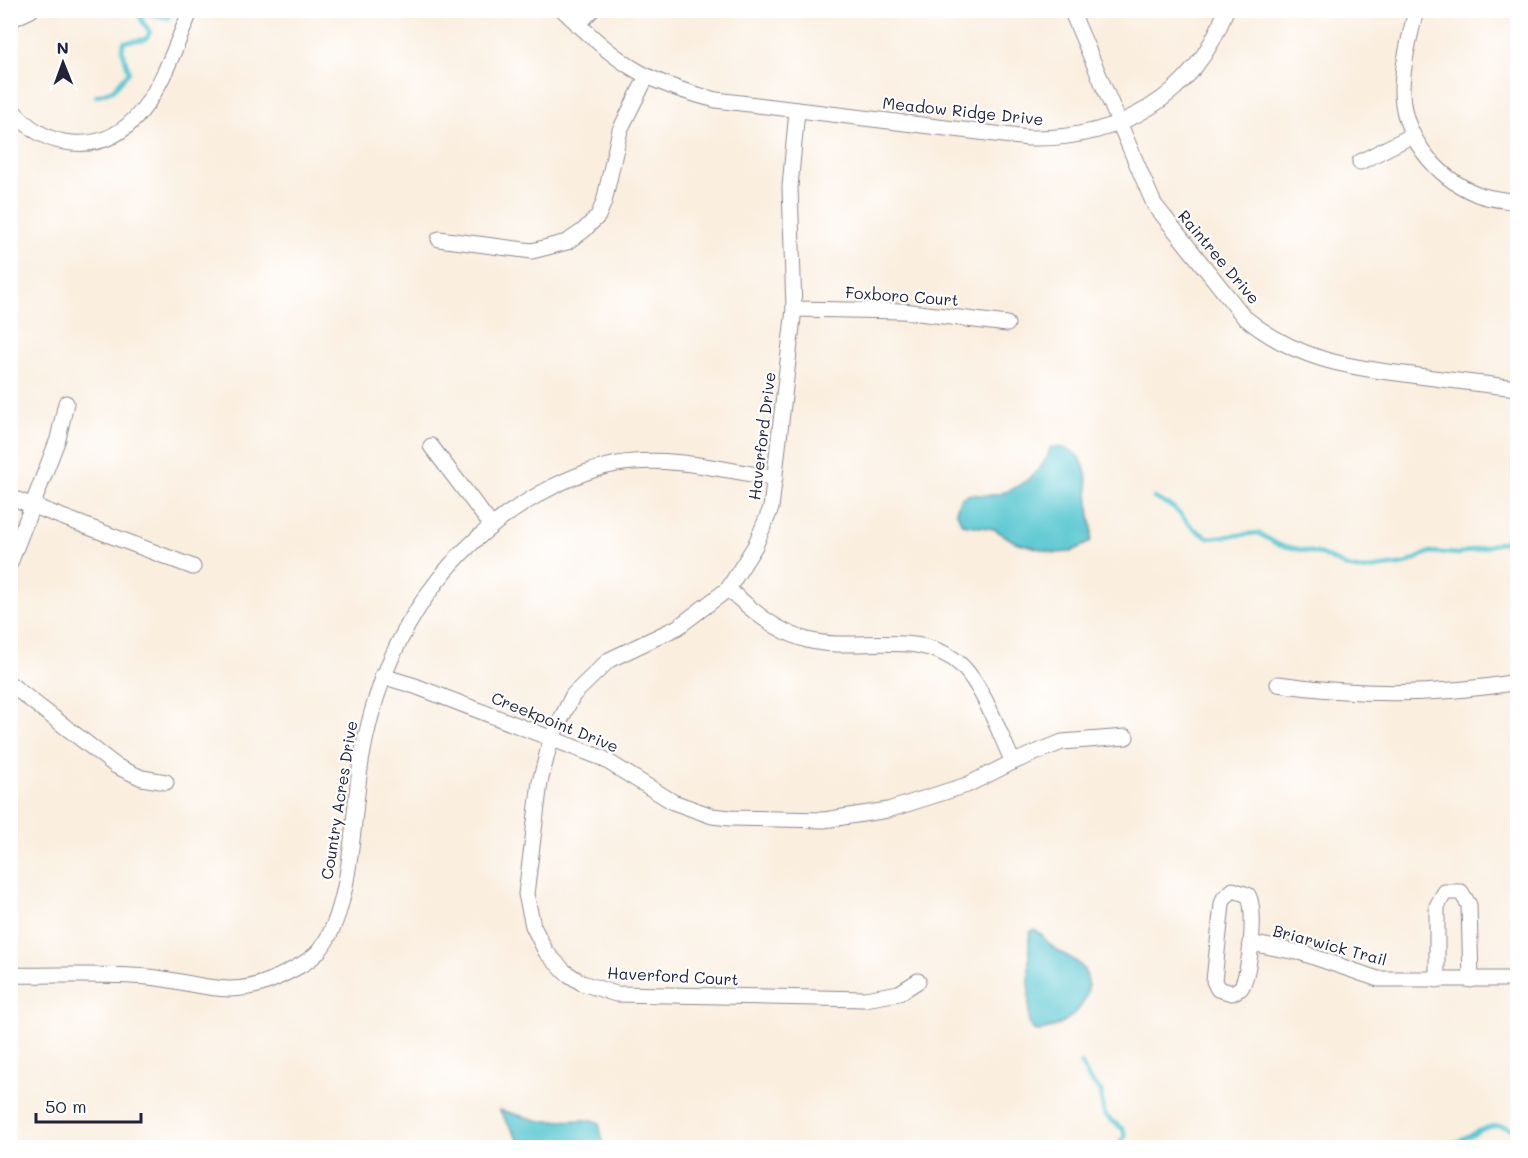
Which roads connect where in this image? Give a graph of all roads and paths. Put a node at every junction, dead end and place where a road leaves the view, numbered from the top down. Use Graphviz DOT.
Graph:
graph roads {
  1 [pos="31,10"];
  2 [pos="191,10"];
  3 [pos="563,10"];
  4 [pos="592,10"];
  5 [pos="1071,10"];
  6 [pos="1226,10"];
  7 [pos="1416,10"];
  8 [pos="10,20"];
  9 [pos="578,25"];
  10 [pos="646,78"];
  11 [pos="10,107"];
  12 [pos="797,110"];
  13 [pos="1119,124"];
  14 [pos="1413,135"];
  15 [pos="1360,162"];
  16 [pos="1518,202"];
  17 [pos="439,239"];
  18 [pos="794,309"];
  19 [pos="1007,324"];
  20 [pos="1518,388"];
  21 [pos="66,403"];
  22 [pos="431,446"];
  23 [pos="775,478"];
  24 [pos="10,497"];
  25 [pos="32,506"];
  26 [pos="491,525"];
  27 [pos="10,563"];
  28 [pos="193,567"];
  29 [pos="728,589"];
  30 [pos="382,676"];
  31 [pos="1518,682"];
  32 [pos="10,684"];
  33 [pos="1278,684"];
  34 [pos="1126,737"];
  35 [pos="551,739"];
  36 [pos="1013,762"];
  37 [pos="166,782"];
  38 [pos="1250,943"];
  39 [pos="10,975"];
  40 [pos="1437,980"];
  41 [pos="1471,980"];
  42 [pos="1518,980"];
  43 [pos="918,981"];
  1 -- 8 [label="street"];
  2 -- 11 [label="street"];
  3 -- 9 [label="street, Meadow Ridge Drive"];
  4 -- 9 [label="street"];
  5 -- 13 [label="street, Raintree Drive"];
  6 -- 13 [label="street, Meadow Ridge Drive"];
  7 -- 14 [label="street"];
  9 -- 10 [label="street, Meadow Ridge Drive"];
  10 -- 12 [label="street, Meadow Ridge Drive"];
  10 -- 17 [label="street"];
  12 -- 13 [label="street, Meadow Ridge Drive"];
  12 -- 18 [label="street, Haverford Drive"];
  13 -- 20 [label="street, Raintree Drive"];
  14 -- 15 [label="street"];
  14 -- 16 [label="street"];
  18 -- 19 [label="street, Foxboro Court"];
  18 -- 23 [label="street, Haverford Drive"];
  21 -- 25 [label="street"];
  22 -- 26 [label="street"];
  23 -- 26 [label="street, Country Acres Drive"];
  23 -- 29 [label="street, Haverford Drive"];
  24 -- 25 [label="street"];
  25 -- 27 [label="street"];
  25 -- 28 [label="street"];
  26 -- 30 [label="street, Country Acres Drive"];
  29 -- 35 [label="street, Haverford Drive"];
  29 -- 36 [label="street"];
  30 -- 35 [label="street, Creekpoint Drive"];
  30 -- 39 [label="street, Country Acres Drive"];
  31 -- 33 [label="street"];
  32 -- 37 [label="street"];
  34 -- 36 [label="street, Creekpoint Drive"];
  35 -- 36 [label="street, Creekpoint Drive"];
  35 -- 43 [label="street, Haverford Court"];
  38 -- 38 [label="street, Briarwick Trail"];
  38 -- 40 [label="street, Briarwick Trail"];
  40 -- 41 [label="street, Briarwick Trail"];
  40 -- 41 [label="street"];
  41 -- 42 [label="street, Briarwick Trail"];
}
